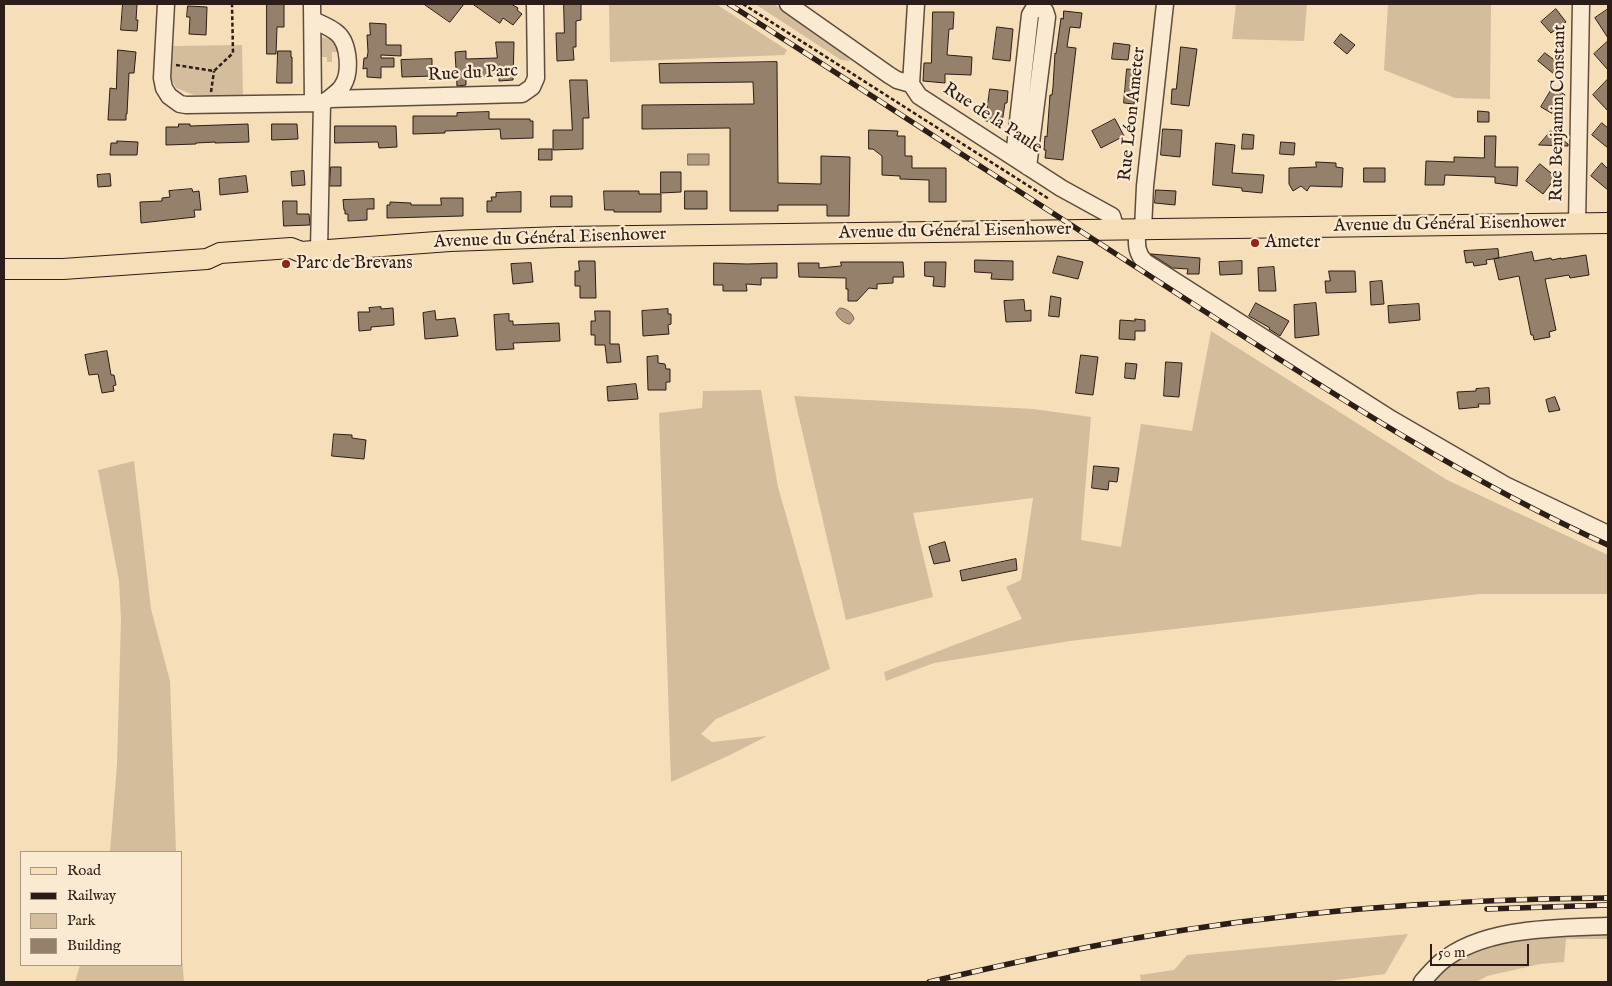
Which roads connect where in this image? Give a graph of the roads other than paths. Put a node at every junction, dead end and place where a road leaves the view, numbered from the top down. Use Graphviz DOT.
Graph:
graph roads {
  1 [pos="166,4"];
  2 [pos="312,4"];
  3 [pos="535,4"];
  4 [pos="788,4"];
  5 [pos="916,4"];
  6 [pos="1165,4"];
  7 [pos="1581,4"];
  8 [pos="313,20"];
  9 [pos="911,84"];
  10 [pos="321,101"];
  11 [pos="1014,157"];
  12 [pos="1028,167"];
  13 [pos="1608,223"];
  14 [pos="1577,224"];
  15 [pos="1140,229"];
  16 [pos="1116,230"];
  17 [pos="310,251"];
  18 [pos="4,269"];
  19 [pos="1608,534"];
  20 [pos="1608,926"];
  21 [pos="1422,982"];
  1 -- 10 [label="street, Rue du Parc"];
  2 -- 8 [label="street"];
  3 -- 10 [label="street, Rue du Parc"];
  4 -- 9 [label="street"];
  5 -- 9 [label="street"];
  6 -- 15 [label="street, Rue Léon Ameter"];
  7 -- 14 [label="street, Rue Benjamin Constant"];
  8 -- 10 [label="street"];
  8 -- 10 [label="street"];
  9 -- 11 [label="street, Rue de la Paule"];
  10 -- 17 [label="street"];
  11 -- 12 [label="street, Rue de la Paule"];
  11 -- 12 [label="street"];
  12 -- 16 [label="street, Rue de la Paule"];
  13 -- 14 [label="main road, Avenue du Général Eisenhower"];
  14 -- 15 [label="main road, Avenue du Général Eisenhower"];
  15 -- 16 [label="main road, Avenue du Général Eisenhower"];
  15 -- 19 [label="street, Rue Léon Ameter"];
  16 -- 17 [label="main road, Avenue du Général Eisenhower"];
  17 -- 18 [label="main road, Avenue du Général Eisenhower"];
  20 -- 21 [label="street"];
}
